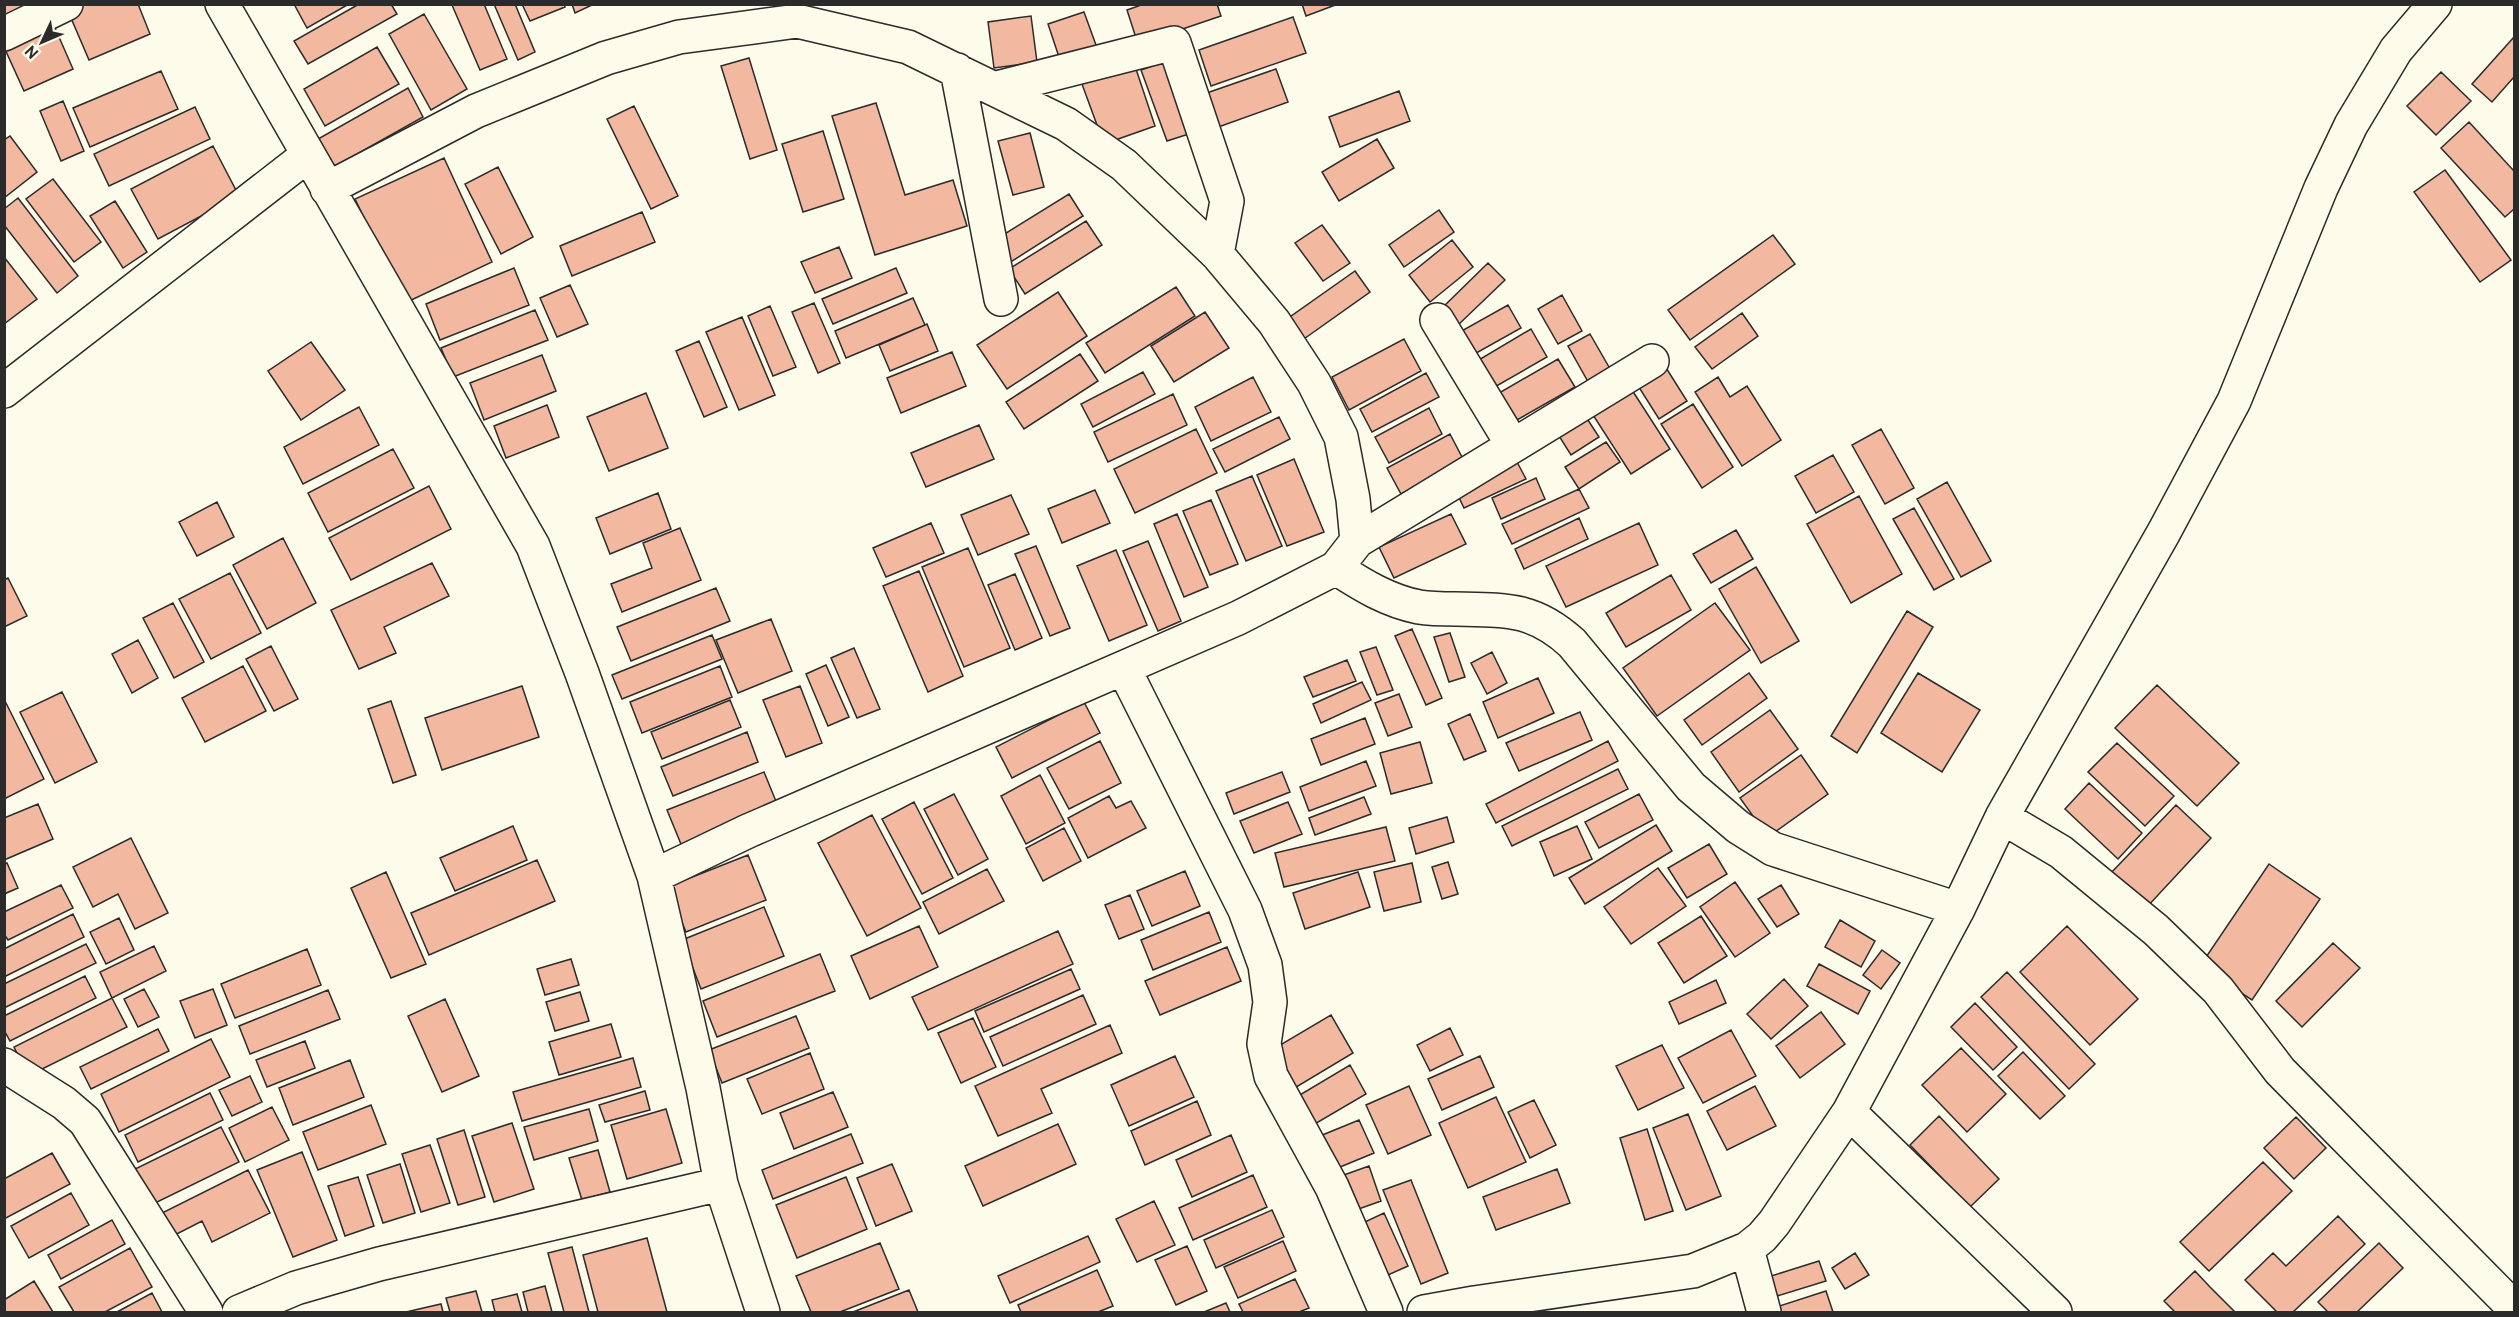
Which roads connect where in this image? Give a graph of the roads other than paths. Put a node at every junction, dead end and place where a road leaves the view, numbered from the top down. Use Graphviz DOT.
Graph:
graph roads {
  1 [pos="66,4"];
  2 [pos="222,4"];
  3 [pos="2435,4"];
  4 [pos="4,34"];
  5 [pos="957,70"];
  6 [pos="997,88"];
  7 [pos="308,155"];
  8 [pos="327,189"];
  9 [pos="1217,254"];
  10 [pos="1001,299"];
  11 [pos="1437,320"];
  12 [pos="1652,361"];
  13 [pos="4,392"];
  14 [pos="1512,444"];
  15 [pos="1357,541"];
  16 [pos="1336,568"];
  17 [pos="1124,669"];
  18 [pos="2002,817"];
  19 [pos="654,876"];
  20 [pos="1958,909"];
  21 [pos="4,1065"];
  22 [pos="1850,1112"];
  23 [pos="721,1184"];
  24 [pos="1747,1249"];
  25 [pos="1474,1308"];
  26 [pos="2514,1308"];
  27 [pos="206,1312"];
  28 [pos="239,1312"];
  29 [pos="763,1312"];
  30 [pos="1386,1312"];
  31 [pos="1424,1312"];
  32 [pos="1764,1312"];
  33 [pos="2055,1312"];
  1 -- 4 [label="street"];
  2 -- 7 [label="street"];
  3 -- 18 [label="street"];
  5 -- 6 [label="street"];
  5 -- 8 [label="street"];
  5 -- 10 [label="street"];
  6 -- 9 [label="street"];
  6 -- 9 [label="street"];
  7 -- 8 [label="street"];
  7 -- 13 [label="street"];
  8 -- 19 [label="street"];
  9 -- 15 [label="street"];
  11 -- 14 [label="street"];
  12 -- 14 [label="street"];
  14 -- 15 [label="street"];
  15 -- 16 [label="street"];
  16 -- 17 [label="street"];
  16 -- 20 [label="street"];
  17 -- 19 [label="street"];
  17 -- 30 [label="street"];
  18 -- 20 [label="street"];
  18 -- 26 [label="street"];
  19 -- 23 [label="street"];
  20 -- 22 [label="street"];
  21 -- 27 [label="street"];
  22 -- 24 [label="street"];
  22 -- 33 [label="street"];
  23 -- 28 [label="street"];
  23 -- 29 [label="street"];
  24 -- 25 [label="street"];
  24 -- 32 [label="street"];
  25 -- 31 [label="street"];
}
